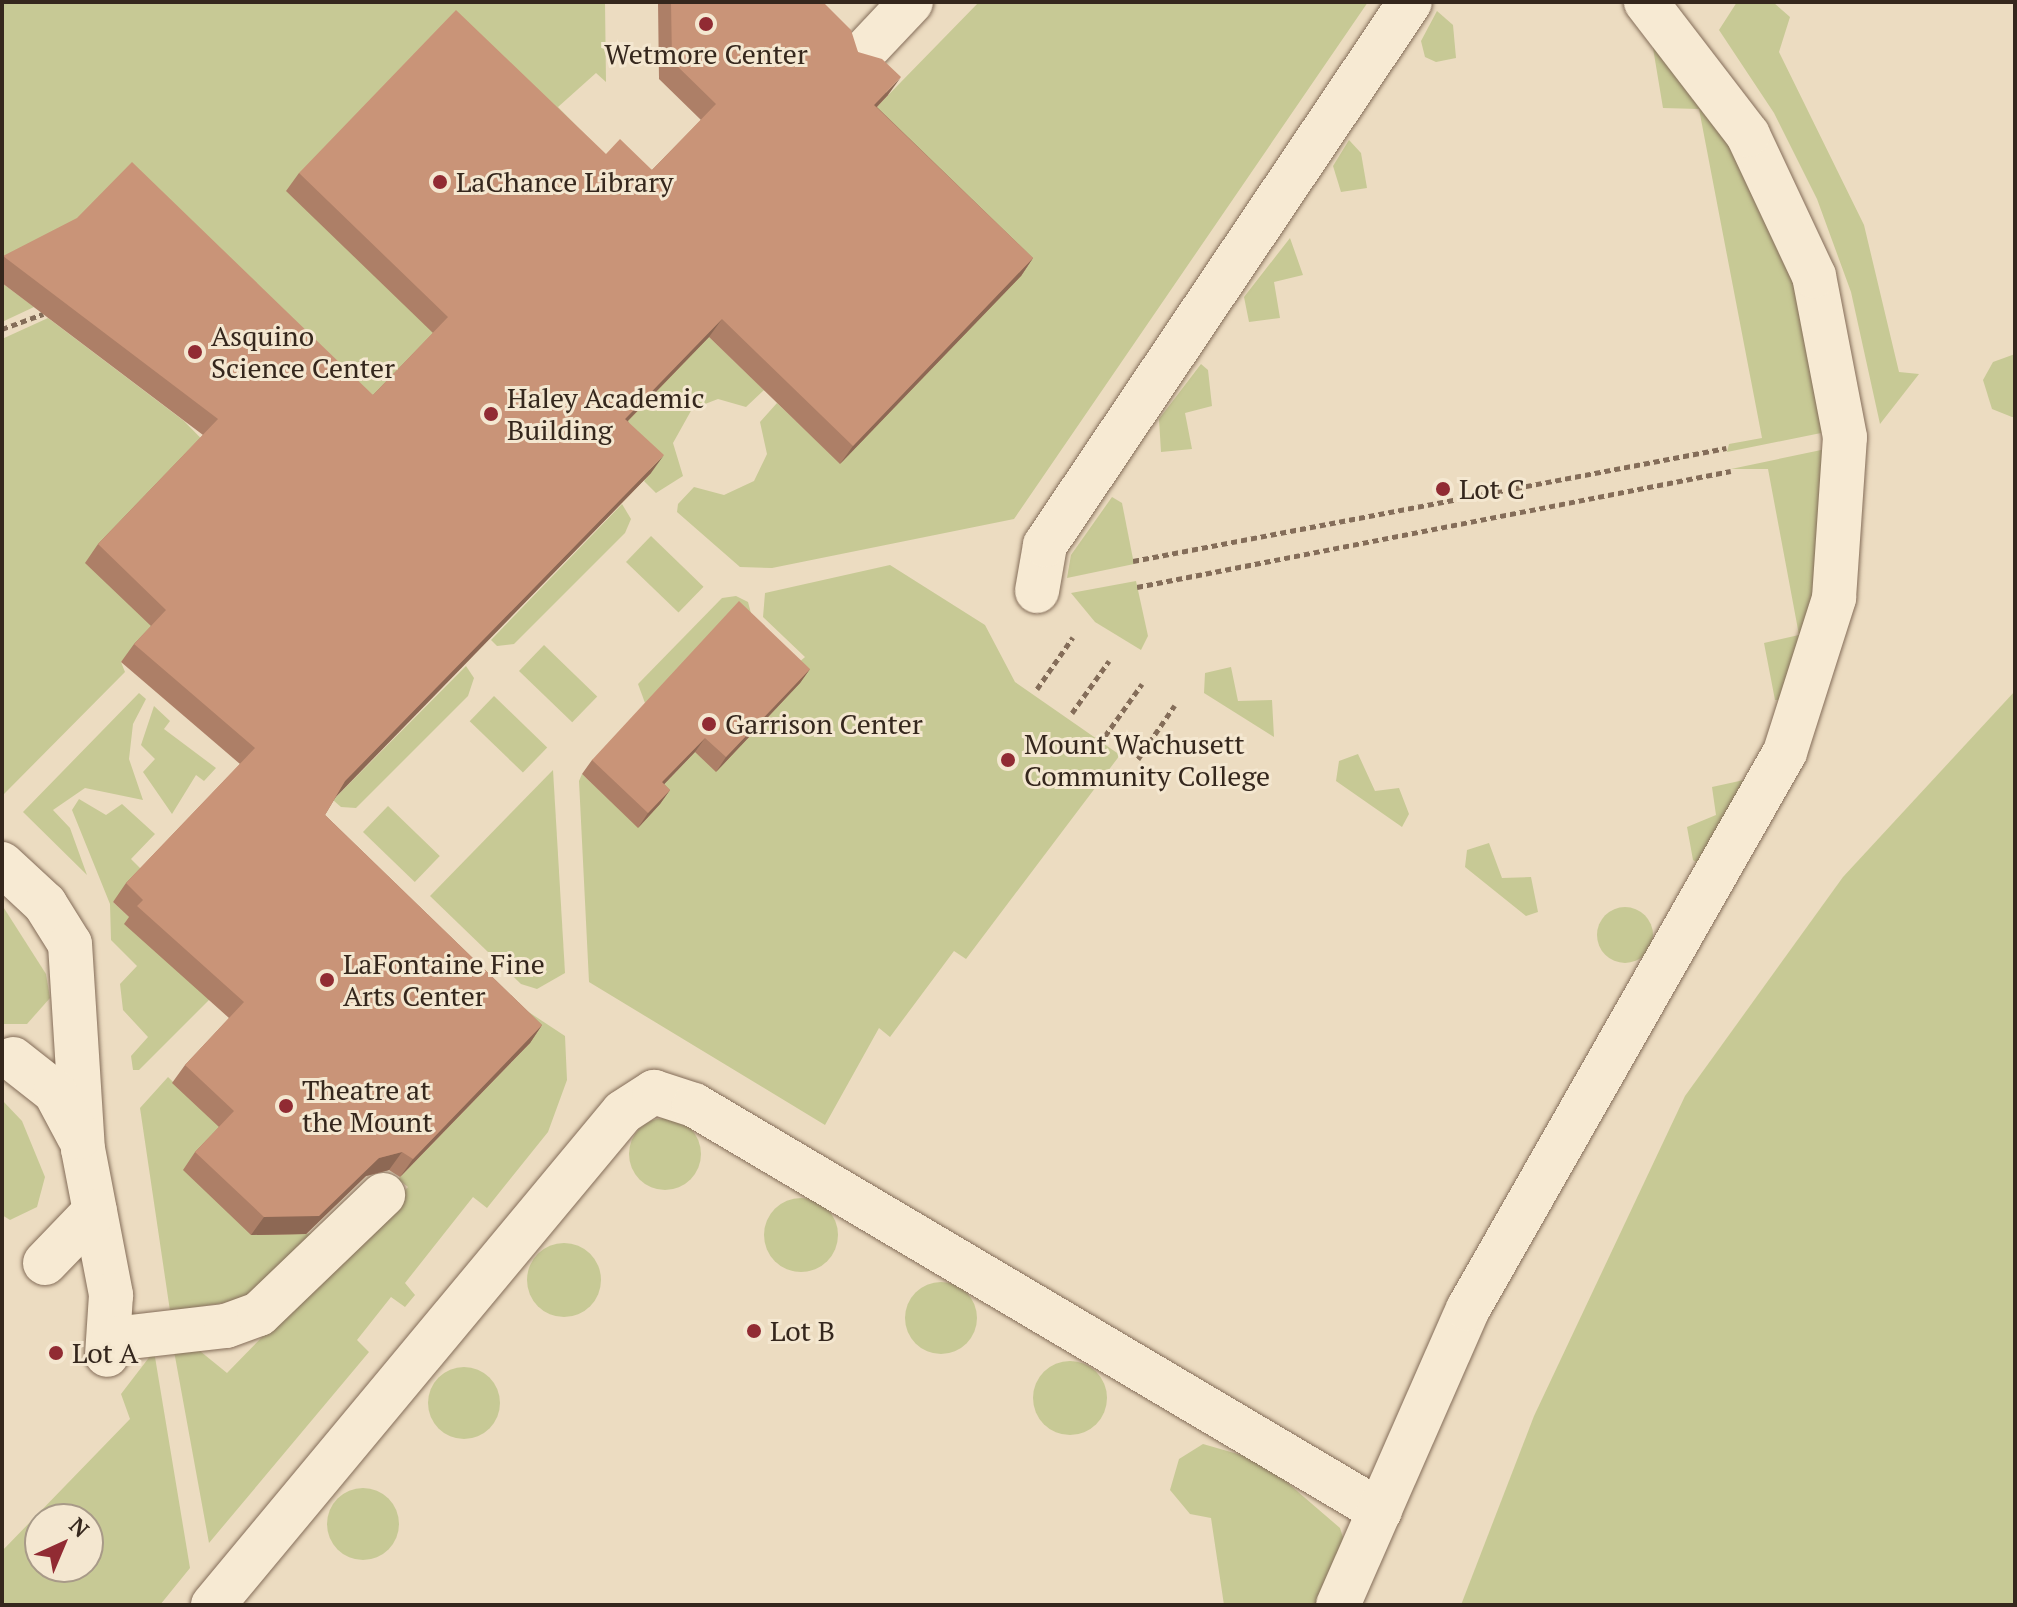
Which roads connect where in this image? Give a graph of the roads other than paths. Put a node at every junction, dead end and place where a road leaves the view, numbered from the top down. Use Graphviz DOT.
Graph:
graph roads {
  1 [pos="911,2"];
  2 [pos="1410,2"];
  3 [pos="1646,2"];
  4 [pos="863,53"];
  5 [pos="1037,591"];
  6 [pos="2,864"];
  7 [pos="79,1005"];
  8 [pos="7,1056"];
  9 [pos="83,1149"];
  10 [pos="383,1195"];
  11 [pos="95,1211"];
  12 [pos="45,1263"];
  13 [pos="1380,1511"];
  14 [pos="213,1605"];
  15 [pos="1338,1605"];
  1 -- 4 [label="lane"];
  2 -- 5 [label="lane"];
  3 -- 13 [label="lane"];
  6 -- 7 [label="lane"];
  7 -- 8 [label="lane"];
  7 -- 9 [label="lane"];
  8 -- 9 [label="lane"];
  9 -- 11 [label="lane"];
  10 -- 11 [label="lane"];
  11 -- 12 [label="lane"];
  13 -- 14 [label="lane"];
  13 -- 15 [label="lane"];
}
